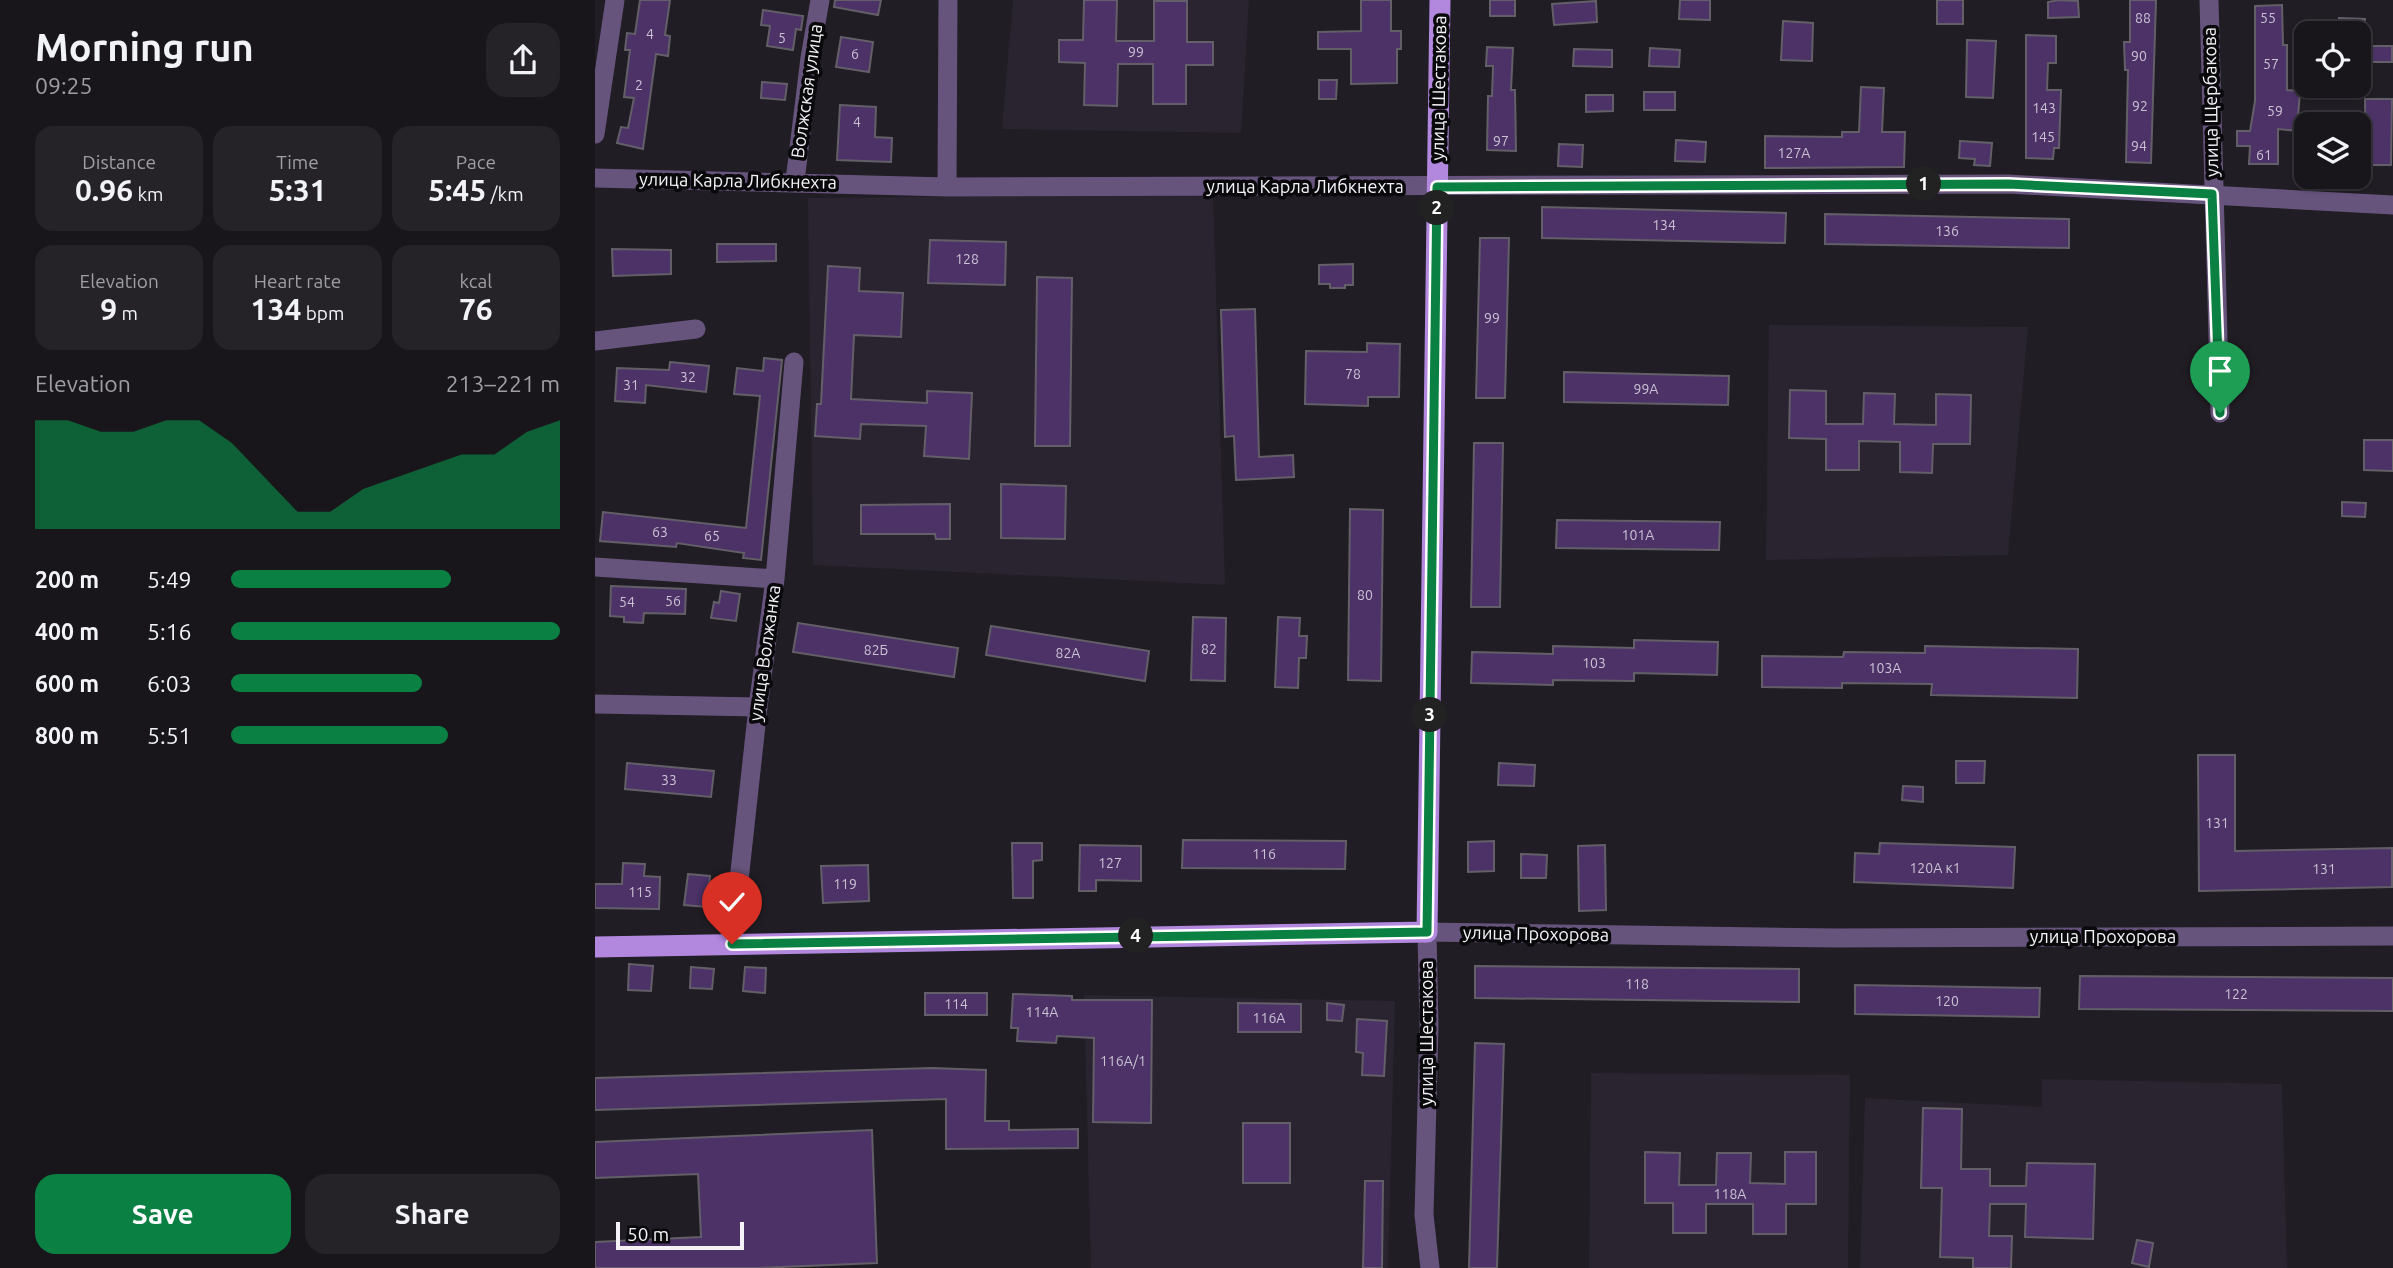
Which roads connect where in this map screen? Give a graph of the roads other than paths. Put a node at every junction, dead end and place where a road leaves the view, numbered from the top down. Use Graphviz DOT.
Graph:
graph roads {
  1 [pos="615,0"];
  2 [pos="820,0"];
  3 [pos="948,0"];
  4 [pos="1440,0"];
  5 [pos="2209,0"];
  6 [pos="595,134"];
  7 [pos="595,178"];
  8 [pos="795,181"];
  9 [pos="947,187"];
  10 [pos="1437,187"];
  11 [pos="2212,194"];
  12 [pos="2393,205"];
  13 [pos="696,330"];
  14 [pos="595,341"];
  15 [pos="794,362"];
  16 [pos="2220,413"];
  17 [pos="595,566"];
  18 [pos="775,579"];
  19 [pos="595,704"];
  20 [pos="758,707"];
  21 [pos="1427,932"];
  22 [pos="2393,936"];
  23 [pos="732,944"];
  24 [pos="595,947"];
  25 [pos="1430,1268"];
  1 -- 6 [label="street"];
  2 -- 8 [label="street, Волжская улица"];
  3 -- 9 [label="street"];
  4 -- 10 [label="main road, улица Шестакова"];
  5 -- 11 [label="street, улица Щербакова"];
  7 -- 8 [label="street, улица Карла Либкнехта"];
  8 -- 9 [label="street, улица Карла Либкнехта"];
  9 -- 10 [label="street, улица Карла Либкнехта"];
  10 -- 11 [label="street, улица Карла Либкнехта"];
  10 -- 21 [label="main road, улица Шестакова"];
  11 -- 12 [label="street, улица Карла Либкнехта"];
  11 -- 16 [label="street, улица Щербакова"];
  13 -- 14 [label="street"];
  15 -- 18 [label="street, улица Волжанка"];
  17 -- 18 [label="street"];
  18 -- 20 [label="street, улица Волжанка"];
  19 -- 20 [label="street"];
  20 -- 23 [label="street, улица Волжанка"];
  21 -- 22 [label="street, улица Прохорова"];
  21 -- 23 [label="main road, улица Прохорова"];
  21 -- 25 [label="street, улица Шестакова"];
  23 -- 24 [label="main road, улица Прохорова"];
}
